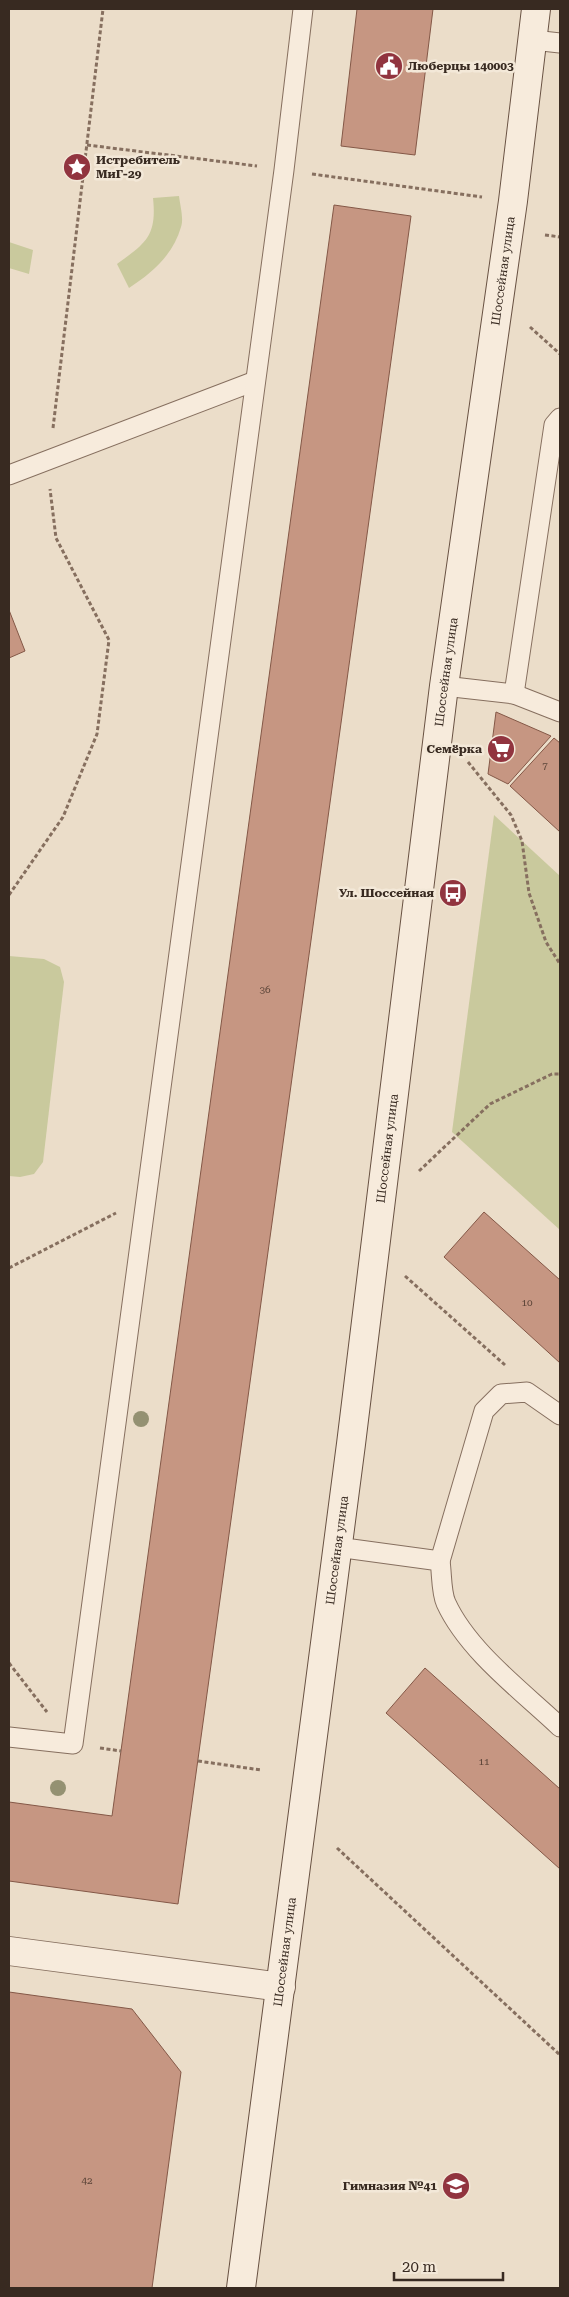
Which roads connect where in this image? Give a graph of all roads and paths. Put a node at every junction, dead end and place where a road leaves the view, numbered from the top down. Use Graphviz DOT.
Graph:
graph roads {
  1 [pos="103,9"];
  2 [pos="303,9"];
  3 [pos="536,9"];
  4 [pos="533,40"];
  5 [pos="560,43"];
  6 [pos="87,145"];
  7 [pos="284,170"];
  8 [pos="513,201"];
  9 [pos="545,235"];
  10 [pos="560,237"];
  11 [pos="530,327"];
  12 [pos="560,354"];
  13 [pos="255,381"];
  14 [pos="560,418"];
  15 [pos="50,460"];
  16 [pos="9,475"];
  17 [pos="444,686"];
  18 [pos="514,694"];
  19 [pos="560,712"];
  20 [pos="466,759"];
  21 [pos="9,896"];
  22 [pos="560,964"];
  23 [pos="560,1074"];
  24 [pos="416,1174"];
  25 [pos="145,1198"];
  26 [pos="9,1268"];
  27 [pos="400,1271"];
  28 [pos="508,1368"];
  29 [pos="560,1415"];
  30 [pos="337,1547"];
  31 [pos="440,1561"];
  32 [pos="9,1663"];
  33 [pos="560,1727"];
  34 [pos="9,1737"];
  35 [pos="72,1744"];
  36 [pos="198,1761"];
  37 [pos="261,1770"];
  38 [pos="338,1848"];
  39 [pos="9,1951"];
  40 [pos="281,1987"];
  41 [pos="560,2055"];
  42 [pos="241,2288"];
  1 -- 6 [label="path"];
  2 -- 7 [label="lane"];
  3 -- 4 [label="street, Шоссейная улица"];
  4 -- 5 [label="lane"];
  4 -- 8 [label="street, Шоссейная улица"];
  6 -- 7 [label="path"];
  6 -- 15 [label="path"];
  7 -- 8 [label="path"];
  7 -- 13 [label="lane"];
  8 -- 17 [label="street, Шоссейная улица"];
  9 -- 10 [label="path"];
  11 -- 12 [label="path"];
  13 -- 15 [label="lane"];
  13 -- 25 [label="lane"];
  14 -- 18 [label="lane"];
  15 -- 16 [label="lane"];
  15 -- 21 [label="path"];
  17 -- 18 [label="lane"];
  17 -- 30 [label="street, Шоссейная улица"];
  18 -- 19 [label="lane"];
  20 -- 22 [label="path"];
  23 -- 24 [label="path"];
  25 -- 26 [label="path"];
  25 -- 35 [label="lane"];
  27 -- 28 [label="path"];
  29 -- 31 [label="lane"];
  30 -- 31 [label="lane"];
  30 -- 40 [label="street, Шоссейная улица"];
  31 -- 33 [label="lane"];
  32 -- 35 [label="path"];
  34 -- 35 [label="lane"];
  36 -- 37 [label="path"];
  38 -- 41 [label="path"];
  39 -- 40 [label="street"];
  40 -- 42 [label="street, Шоссейная улица"];
}
